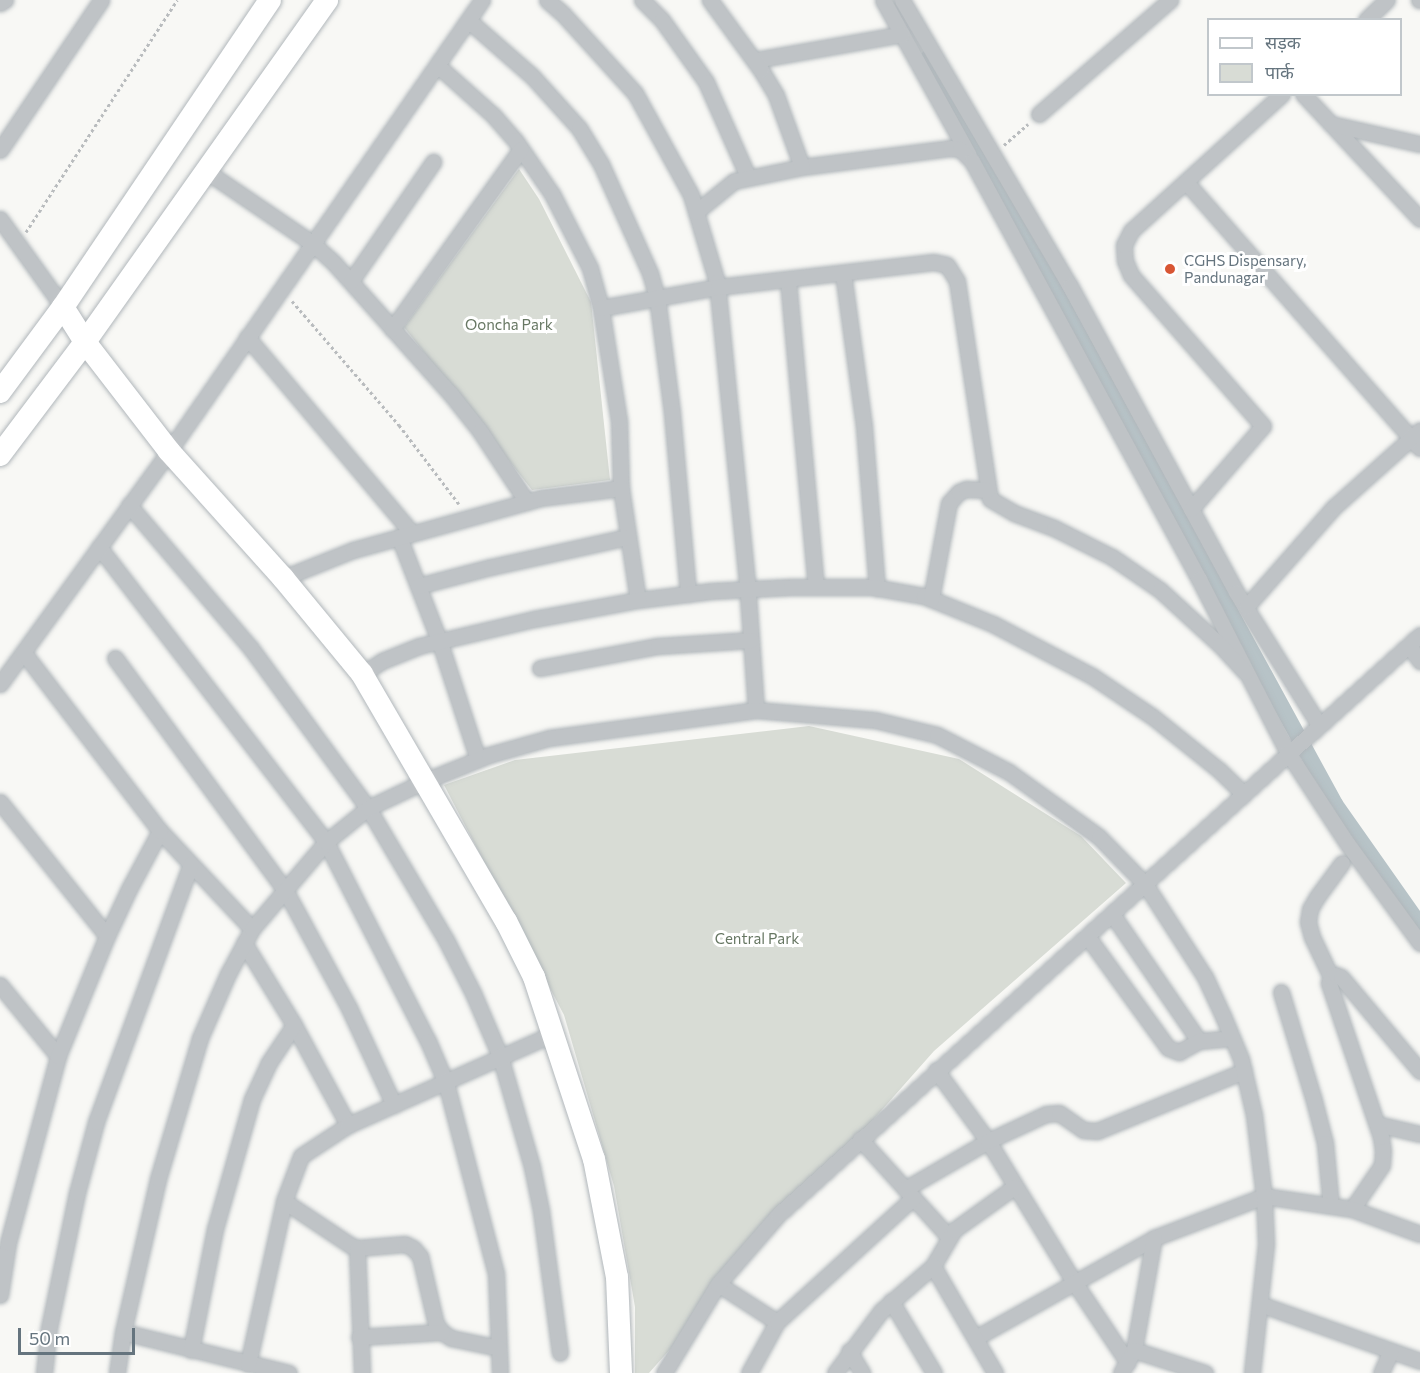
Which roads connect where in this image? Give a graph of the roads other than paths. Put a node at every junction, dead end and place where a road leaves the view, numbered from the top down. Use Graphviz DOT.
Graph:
graph roads {
  1 [pos="5,0"];
  2 [pos="101,0"];
  3 [pos="270,0"];
  4 [pos="327,0"];
  5 [pos="482,0"];
  6 [pos="547,0"];
  7 [pos="642,0"];
  8 [pos="710,0"];
  9 [pos="883,0"];
  10 [pos="902,0"];
  11 [pos="1170,0"];
  12 [pos="1387,0"];
  13 [pos="0,3"];
  14 [pos="1368,18"];
  15 [pos="468,20"];
  16 [pos="902,34"];
  17 [pos="755,60"];
  18 [pos="437,65"];
  19 [pos="1280,96"];
  20 [pos="1305,96"];
  21 [pos="1039,114"];
  22 [pos="1331,124"];
  23 [pos="1420,144"];
  24 [pos="521,149"];
  25 [pos="0,150"];
  26 [pos="972,161"];
  27 [pos="433,162"];
  28 [pos="802,167"];
  29 [pos="206,171"];
  30 [pos="748,177"];
  31 [pos="1186,182"];
  32 [pos="696,212"];
  33 [pos="0,219"];
  34 [pos="1420,219"];
  35 [pos="312,243"];
  36 [pos="843,273"];
  37 [pos="788,280"];
  38 [pos="351,281"];
  39 [pos="718,287"];
  40 [pos="657,297"];
  41 [pos="63,307"];
  42 [pos="601,308"];
  43 [pos="392,329"];
  44 [pos="247,337"];
  45 [pos="85,342"];
  46 [pos="0,392"];
  47 [pos="1417,439"];
  48 [pos="169,451"];
  49 [pos="0,455"];
  50 [pos="621,488"];
  51 [pos="987,490"];
  52 [pos="527,502"];
  53 [pos="129,506"];
  54 [pos="1191,509"];
  55 [pos="406,535"];
  56 [pos="628,537"];
  57 [pos="99,547"];
  58 [pos="283,578"];
  59 [pos="418,586"];
  60 [pos="816,587"];
  61 [pos="877,588"];
  62 [pos="747,589"];
  63 [pos="688,594"];
  64 [pos="931,599"];
  65 [pos="638,600"];
  66 [pos="1246,608"];
  67 [pos="439,640"];
  68 [pos="751,640"];
  69 [pos="1415,641"];
  70 [pos="23,652"];
  71 [pos="115,658"];
  72 [pos="1420,660"];
  73 [pos="540,668"];
  74 [pos="1245,672"];
  75 [pos="362,674"];
  76 [pos="0,684"];
  77 [pos="756,710"];
  78 [pos="1319,725"];
  79 [pos="1290,750"];
  80 [pos="478,759"];
  81 [pos="425,781"];
  82 [pos="1244,794"];
  83 [pos="0,802"];
  84 [pos="368,808"];
  85 [pos="160,831"];
  86 [pos="326,842"];
  87 [pos="1342,863"];
  88 [pos="191,864"];
  89 [pos="1145,884"];
  90 [pos="285,890"];
  91 [pos="1112,914"];
  92 [pos="252,929"];
  93 [pos="107,936"];
  94 [pos="1087,936"];
  95 [pos="244,943"];
  96 [pos="1420,943"];
  97 [pos="1331,977"];
  98 [pos="0,985"];
  99 [pos="1281,992"];
  100 [pos="294,1025"];
  101 [pos="555,1034"];
  102 [pos="1233,1038"];
  103 [pos="1199,1041"];
  104 [pos="58,1056"];
  105 [pos="500,1056"];
  106 [pos="936,1070"];
  107 [pos="1244,1071"];
  108 [pos="1420,1071"];
  109 [pos="446,1083"];
  110 [pos="394,1105"];
  111 [pos="1377,1124"];
  112 [pos="348,1125"];
  113 [pos="1420,1134"];
  114 [pos="860,1139"];
  115 [pos="988,1141"];
  116 [pos="1014,1187"];
  117 [pos="909,1193"];
  118 [pos="1264,1196"];
  119 [pos="284,1201"];
  120 [pos="1331,1206"];
  121 [pos="1352,1209"];
  122 [pos="5,1232"];
  123 [pos="1420,1234"];
  124 [pos="948,1236"];
  125 [pos="1154,1238"];
  126 [pos="357,1248"];
  127 [pos="3,1261"];
  128 [pos="933,1266"];
  129 [pos="1074,1282"];
  130 [pos="718,1284"];
  131 [pos="0,1295"];
  132 [pos="891,1301"];
  133 [pos="1260,1304"];
  134 [pos="777,1322"];
  135 [pos="123,1332"];
  136 [pos="442,1332"];
  137 [pos="359,1336"];
  138 [pos="977,1337"];
  139 [pos="499,1348"];
  140 [pos="191,1350"];
  141 [pos="849,1351"];
  142 [pos="1391,1351"];
  143 [pos="560,1353"];
  144 [pos="1420,1361"];
  145 [pos="1128,1362"];
  146 [pos="248,1364"];
  147 [pos="44,1373"];
  148 [pos="117,1373"];
  149 [pos="289,1373"];
  150 [pos="362,1373"];
  151 [pos="499,1373"];
  152 [pos="621,1373"];
  153 [pos="664,1373"];
  154 [pos="749,1373"];
  155 [pos="835,1373"];
  156 [pos="862,1373"];
  157 [pos="934,1373"];
  158 [pos="995,1373"];
  159 [pos="1205,1373"];
  160 [pos="1252,1373"];
  161 [pos="1381,1373"];
  1 -- 13 [label="street"];
  2 -- 25 [label="street"];
  3 -- 41 [label="street"];
  4 -- 29 [label="street"];
  5 -- 15 [label="street"];
  6 -- 32 [label="street"];
  7 -- 30 [label="street"];
  8 -- 17 [label="street"];
  9 -- 16 [label="street"];
  10 -- 54 [label="street"];
  11 -- 21 [label="street"];
  12 -- 14 [label="street"];
  15 -- 18 [label="street"];
  15 -- 40 [label="street"];
  16 -- 17 [label="street"];
  16 -- 26 [label="street"];
  17 -- 28 [label="street"];
  18 -- 24 [label="street"];
  18 -- 35 [label="street"];
  19 -- 31 [label="street"];
  20 -- 22 [label="street"];
  22 -- 23 [label="street"];
  22 -- 34 [label="street"];
  24 -- 42 [label="street"];
  24 -- 43 [label="street"];
  26 -- 28 [label="street"];
  26 -- 74 [label="street"];
  27 -- 38 [label="street"];
  28 -- 30 [label="street"];
  29 -- 35 [label="street"];
  29 -- 45 [label="street"];
  30 -- 32 [label="street"];
  31 -- 47 [label="street"];
  31 -- 54 [label="street"];
  32 -- 39 [label="street"];
  33 -- 41 [label="street"];
  35 -- 38 [label="street"];
  35 -- 44 [label="street"];
  36 -- 37 [label="street"];
  36 -- 51 [label="street"];
  36 -- 61 [label="street"];
  37 -- 39 [label="street"];
  37 -- 60 [label="street"];
  38 -- 43 [label="street"];
  39 -- 40 [label="street"];
  39 -- 62 [label="street"];
  40 -- 42 [label="street"];
  40 -- 63 [label="street"];
  41 -- 45 [label="street"];
  41 -- 46 [label="street"];
  42 -- 50 [label="street"];
  43 -- 52 [label="street"];
  44 -- 48 [label="street"];
  44 -- 55 [label="street"];
  45 -- 48 [label="street"];
  45 -- 49 [label="street"];
  47 -- 66 [label="street"];
  48 -- 53 [label="street"];
  48 -- 58 [label="street"];
  50 -- 52 [label="street"];
  50 -- 56 [label="street"];
  51 -- 64 [label="street"];
  51 -- 74 [label="street"];
  52 -- 55 [label="street"];
  53 -- 57 [label="street"];
  53 -- 84 [label="street"];
  54 -- 66 [label="street"];
  55 -- 58 [label="street"];
  55 -- 59 [label="street"];
  56 -- 59 [label="street"];
  56 -- 65 [label="street"];
  57 -- 70 [label="street"];
  57 -- 86 [label="street"];
  58 -- 75 [label="street"];
  59 -- 67 [label="street"];
  60 -- 61 [label="street"];
  60 -- 62 [label="street"];
  61 -- 64 [label="street"];
  62 -- 63 [label="street"];
  62 -- 68 [label="street"];
  63 -- 65 [label="street"];
  64 -- 82 [label="street"];
  65 -- 67 [label="street"];
  66 -- 78 [label="street"];
  67 -- 75 [label="street"];
  67 -- 80 [label="street"];
  68 -- 73 [label="street"];
  68 -- 77 [label="street"];
  69 -- 72 [label="street"];
  69 -- 78 [label="street"];
  70 -- 76 [label="street"];
  70 -- 85 [label="street"];
  71 -- 90 [label="street"];
  74 -- 79 [label="street"];
  75 -- 81 [label="street"];
  77 -- 80 [label="street"];
  77 -- 89 [label="street"];
  78 -- 79 [label="street"];
  79 -- 82 [label="street"];
  79 -- 96 [label="street"];
  80 -- 81 [label="street"];
  81 -- 84 [label="street"];
  81 -- 101 [label="street"];
  82 -- 89 [label="street"];
  83 -- 93 [label="street"];
  84 -- 86 [label="street"];
  84 -- 105 [label="street"];
  85 -- 88 [label="street"];
  85 -- 93 [label="street"];
  86 -- 90 [label="street"];
  86 -- 109 [label="street"];
  87 -- 97 [label="street"];
  88 -- 92 [label="street"];
  88 -- 147 [label="street"];
  89 -- 91 [label="street"];
  89 -- 102 [label="street"];
  90 -- 92 [label="street"];
  90 -- 110 [label="street"];
  91 -- 94 [label="street"];
  91 -- 103 [label="street"];
  92 -- 95 [label="street"];
  93 -- 104 [label="street"];
  94 -- 103 [label="street"];
  94 -- 106 [label="street"];
  95 -- 100 [label="street"];
  95 -- 135 [label="street"];
  97 -- 108 [label="street"];
  97 -- 111 [label="street"];
  98 -- 104 [label="street"];
  99 -- 120 [label="street"];
  100 -- 112 [label="street"];
  100 -- 140 [label="street"];
  101 -- 105 [label="street"];
  101 -- 152 [label="street"];
  102 -- 103 [label="street"];
  102 -- 107 [label="street"];
  104 -- 122 [label="street"];
  105 -- 109 [label="street"];
  105 -- 143 [label="street"];
  106 -- 114 [label="street"];
  106 -- 115 [label="street"];
  107 -- 115 [label="street"];
  107 -- 118 [label="street"];
  109 -- 110 [label="street"];
  109 -- 139 [label="street"];
  110 -- 112 [label="street"];
  111 -- 113 [label="street"];
  111 -- 121 [label="street"];
  112 -- 119 [label="street"];
  114 -- 117 [label="street"];
  114 -- 130 [label="street"];
  115 -- 116 [label="street"];
  115 -- 117 [label="street"];
  116 -- 124 [label="street"];
  116 -- 129 [label="street"];
  117 -- 124 [label="street"];
  117 -- 134 [label="street"];
  118 -- 120 [label="street"];
  118 -- 125 [label="street"];
  118 -- 133 [label="street"];
  119 -- 126 [label="street"];
  119 -- 146 [label="street"];
  120 -- 121 [label="street"];
  121 -- 123 [label="street"];
  122 -- 127 [label="street"];
  124 -- 128 [label="street"];
  125 -- 129 [label="street"];
  125 -- 145 [label="street"];
  126 -- 136 [label="street"];
  126 -- 137 [label="street"];
  127 -- 131 [label="street"];
  128 -- 132 [label="street"];
  128 -- 138 [label="street"];
  129 -- 138 [label="street"];
  129 -- 145 [label="street"];
  130 -- 134 [label="street"];
  130 -- 153 [label="street"];
  132 -- 141 [label="street"];
  132 -- 157 [label="street"];
  133 -- 142 [label="street"];
  133 -- 160 [label="street"];
  134 -- 154 [label="street"];
  135 -- 140 [label="street"];
  135 -- 148 [label="street"];
  136 -- 137 [label="street"];
  136 -- 139 [label="street"];
  137 -- 150 [label="street"];
  138 -- 158 [label="street"];
  139 -- 151 [label="street"];
  140 -- 146 [label="street"];
  141 -- 155 [label="street"];
  141 -- 156 [label="street"];
  142 -- 144 [label="street"];
  142 -- 161 [label="street"];
  145 -- 159 [label="street"];
  146 -- 149 [label="street"];
}
